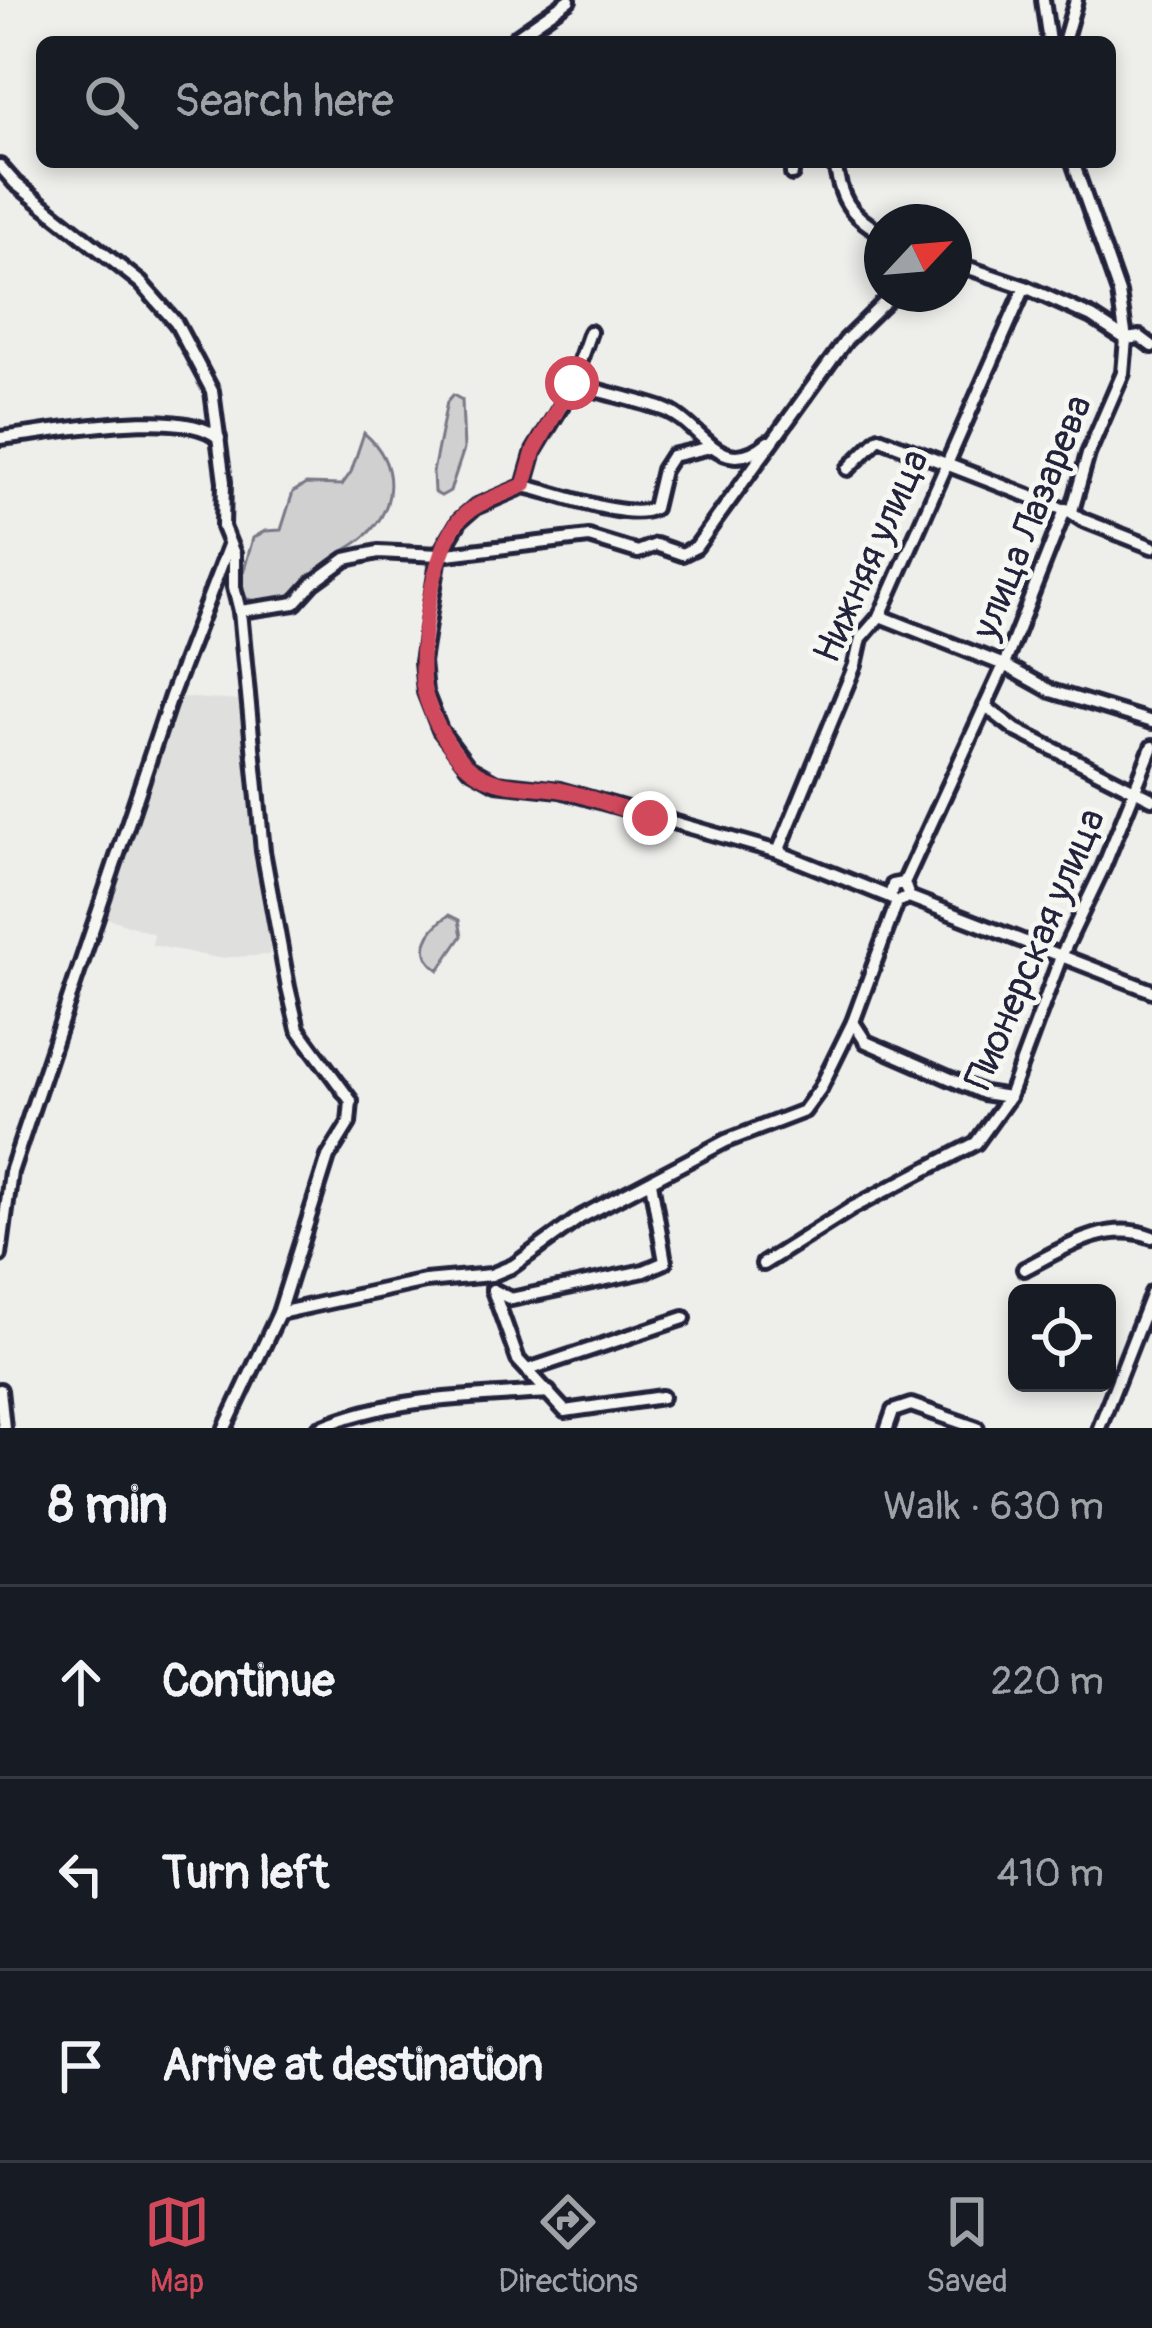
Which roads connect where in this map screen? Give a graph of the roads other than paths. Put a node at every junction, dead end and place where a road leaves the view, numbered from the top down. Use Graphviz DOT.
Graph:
graph roads {
  1 [pos="568,0"];
  2 [pos="1043,0"];
  3 [pos="1076,0"];
  4 [pos="517,36"];
  5 [pos="1048,36"];
  6 [pos="1066,36"];
  7 [pos="0,166"];
  8 [pos="836,168"];
  9 [pos="1074,168"];
  10 [pos="864,224"];
  11 [pos="972,269"];
  12 [pos="1025,287"];
  13 [pos="875,312"];
  14 [pos="590,332"];
  15 [pos="1126,339"];
  16 [pos="1152,346"];
  17 [pos="572,383"];
  18 [pos="782,430"];
  19 [pos="0,438"];
  20 [pos="220,439"];
  21 [pos="712,447"];
  22 [pos="946,462"];
  23 [pos="848,469"];
  24 [pos="524,485"];
  25 [pos="1069,511"];
  26 [pos="229,545"];
  27 [pos="1152,548"];
  28 [pos="439,555"];
  29 [pos="240,611"];
  30 [pos="880,616"];
  31 [pos="1004,664"];
  32 [pos="986,706"];
  33 [pos="1152,722"];
  34 [pos="1152,747"];
  35 [pos="1135,791"];
  36 [pos="1152,799"];
  37 [pos="778,852"];
  38 [pos="904,883"];
  39 [pos="899,899"];
  40 [pos="1062,954"];
  41 [pos="1152,991"];
  42 [pos="853,1022"];
  43 [pos="982,1093"];
  44 [pos="1009,1097"];
  45 [pos="998,1115"];
  46 [pos="651,1182"];
  47 [pos="1152,1237"];
  48 [pos="0,1255"];
  49 [pos="763,1264"];
  50 [pos="1024,1269"];
  51 [pos="491,1275"];
  52 [pos="493,1291"];
  53 [pos="1152,1293"];
  54 [pos="279,1313"];
  55 [pos="684,1318"];
  56 [pos="528,1370"];
  57 [pos="0,1390"];
  58 [pos="549,1392"];
  59 [pos="662,1396"];
  60 [pos="4,1428"];
  61 [pos="225,1428"];
  62 [pos="319,1428"];
  63 [pos="887,1428"];
  64 [pos="977,1428"];
  65 [pos="1099,1428"];
  1 -- 4 [label="street"];
  2 -- 5 [label="street"];
  3 -- 6 [label="street"];
  7 -- 20 [label="street"];
  8 -- 10 [label="street"];
  9 -- 15 [label="street, улица Лазарева"];
  11 -- 12 [label="street"];
  12 -- 15 [label="street"];
  12 -- 22 [label="street, Нижняя улица"];
  13 -- 18 [label="street"];
  14 -- 17 [label="street"];
  15 -- 16 [label="street"];
  15 -- 25 [label="street, улица Лазарева"];
  17 -- 21 [label="street"];
  17 -- 24 [label="street"];
  18 -- 21 [label="street"];
  18 -- 28 [label="street"];
  19 -- 20 [label="street"];
  20 -- 26 [label="street"];
  21 -- 24 [label="street"];
  22 -- 23 [label="street"];
  22 -- 25 [label="street"];
  22 -- 30 [label="street, Нижняя улица"];
  24 -- 28 [label="street"];
  25 -- 27 [label="street"];
  25 -- 31 [label="street, улица Лазарева"];
  26 -- 29 [label="street"];
  26 -- 48 [label="street"];
  28 -- 29 [label="street"];
  28 -- 37 [label="street"];
  29 -- 54 [label="street"];
  30 -- 31 [label="street"];
  30 -- 37 [label="street, Нижняя улица"];
  31 -- 32 [label="street, улица Лазарева"];
  31 -- 33 [label="street"];
  32 -- 35 [label="street"];
  32 -- 38 [label="street, улица Лазарева"];
  34 -- 35 [label="street, Пионерская улица"];
  35 -- 36 [label="street"];
  35 -- 40 [label="street, Пионерская улица"];
  37 -- 39 [label="street"];
  38 -- 39 [label="street"];
  38 -- 39 [label="street"];
  39 -- 40 [label="street"];
  39 -- 42 [label="street"];
  40 -- 41 [label="street"];
  40 -- 44 [label="street, Пионерская улица"];
  42 -- 43 [label="street"];
  42 -- 46 [label="street"];
  43 -- 44 [label="street"];
  43 -- 45 [label="street"];
  44 -- 45 [label="street, Пионерская улица"];
  45 -- 49 [label="street, Пионерская улица"];
  46 -- 51 [label="street"];
  46 -- 52 [label="street"];
  47 -- 50 [label="street"];
  51 -- 52 [label="street"];
  51 -- 54 [label="street"];
  52 -- 56 [label="street"];
  53 -- 65 [label="street"];
  54 -- 61 [label="street"];
  55 -- 56 [label="street"];
  56 -- 58 [label="street"];
  57 -- 60 [label="street"];
  58 -- 59 [label="street"];
  58 -- 62 [label="street"];
  63 -- 64 [label="street"];
}
